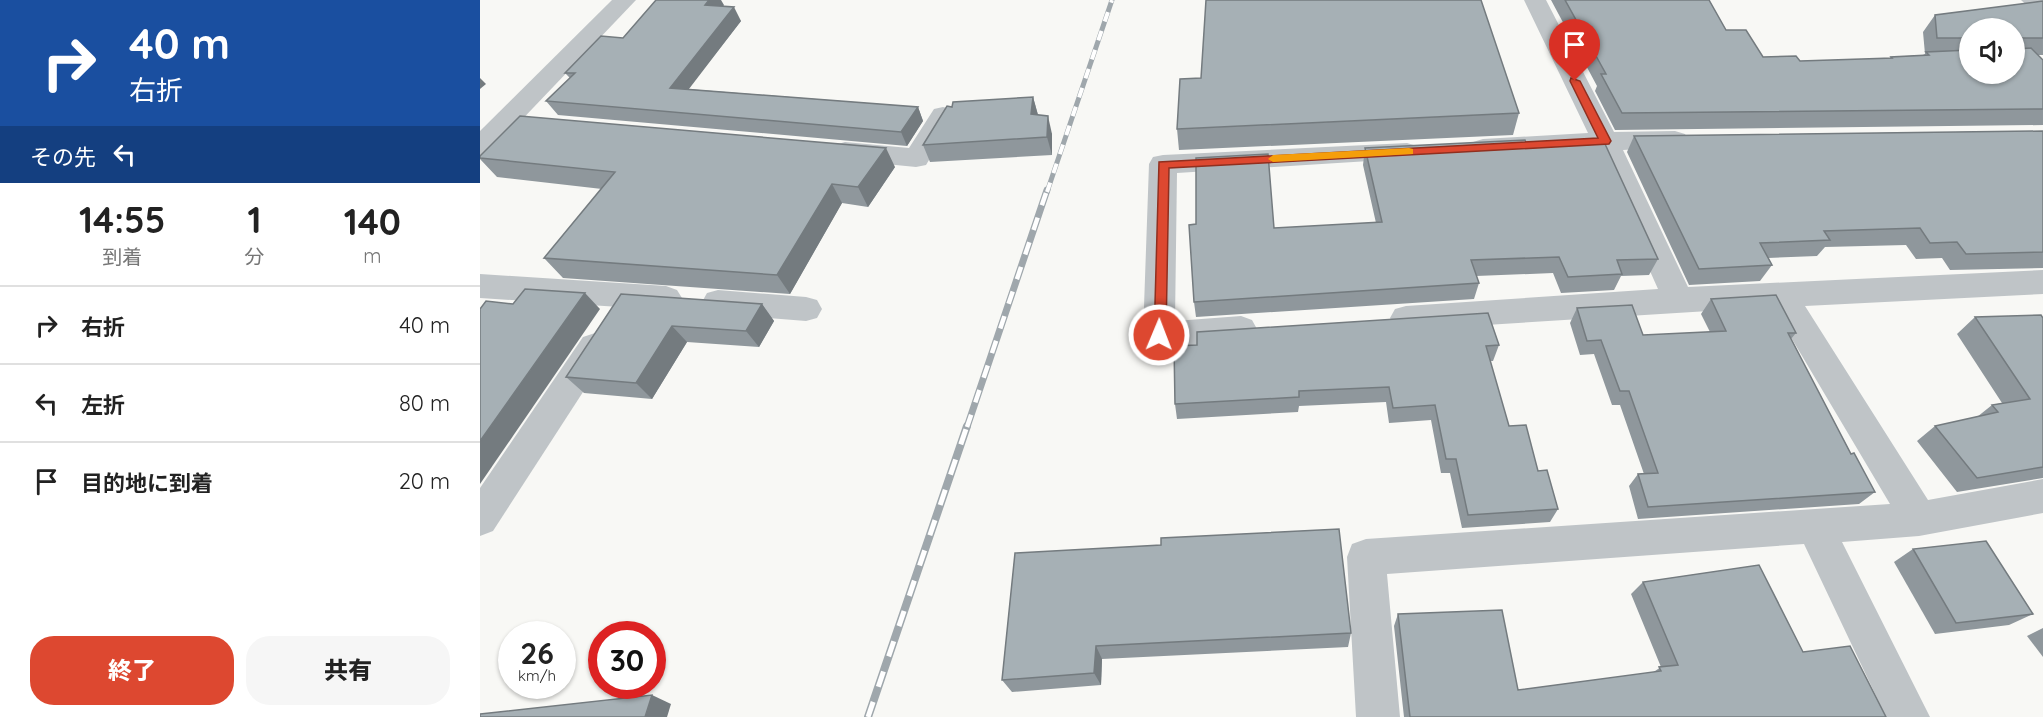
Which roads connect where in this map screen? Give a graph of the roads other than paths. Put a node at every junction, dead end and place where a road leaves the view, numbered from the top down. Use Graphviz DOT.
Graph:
graph roads {
  1 [pos="625,0"];
  2 [pos="1535,0"];
  3 [pos="2032,0"];
  4 [pos="2043,8"];
  5 [pos="942,115"];
  6 [pos="505,122"];
  7 [pos="540,125"];
  8 [pos="1700,140"];
  9 [pos="1605,141"];
  10 [pos="480,147"];
  11 [pos="822,149"];
  12 [pos="2043,282"];
  13 [pos="480,286"];
  14 [pos="629,295"];
  15 [pos="1782,295"];
  16 [pos="1678,300"];
  17 [pos="806,309"];
  18 [pos="1383,320"];
  19 [pos="1265,328"];
  20 [pos="2043,496"];
  21 [pos="480,519"];
  22 [pos="1919,519"];
  23 [pos="1814,526"];
  24 [pos="1378,717"];
  25 [pos="1908,717"];
  1 -- 6 [label="street"];
  2 -- 9 [label="street"];
  3 -- 4 [label="street"];
  5 -- 11 [label="street"];
  6 -- 7 [label="street"];
  6 -- 10 [label="street"];
  8 -- 9 [label="street"];
  9 -- 16 [label="street"];
  9 -- 19 [label="street"];
  12 -- 15 [label="street"];
  13 -- 14 [label="street"];
  14 -- 17 [label="street"];
  14 -- 21 [label="street"];
  15 -- 16 [label="street"];
  15 -- 22 [label="street"];
  16 -- 18 [label="street"];
  20 -- 22 [label="street"];
  22 -- 23 [label="street"];
  23 -- 24 [label="street"];
  23 -- 25 [label="street"];
}
